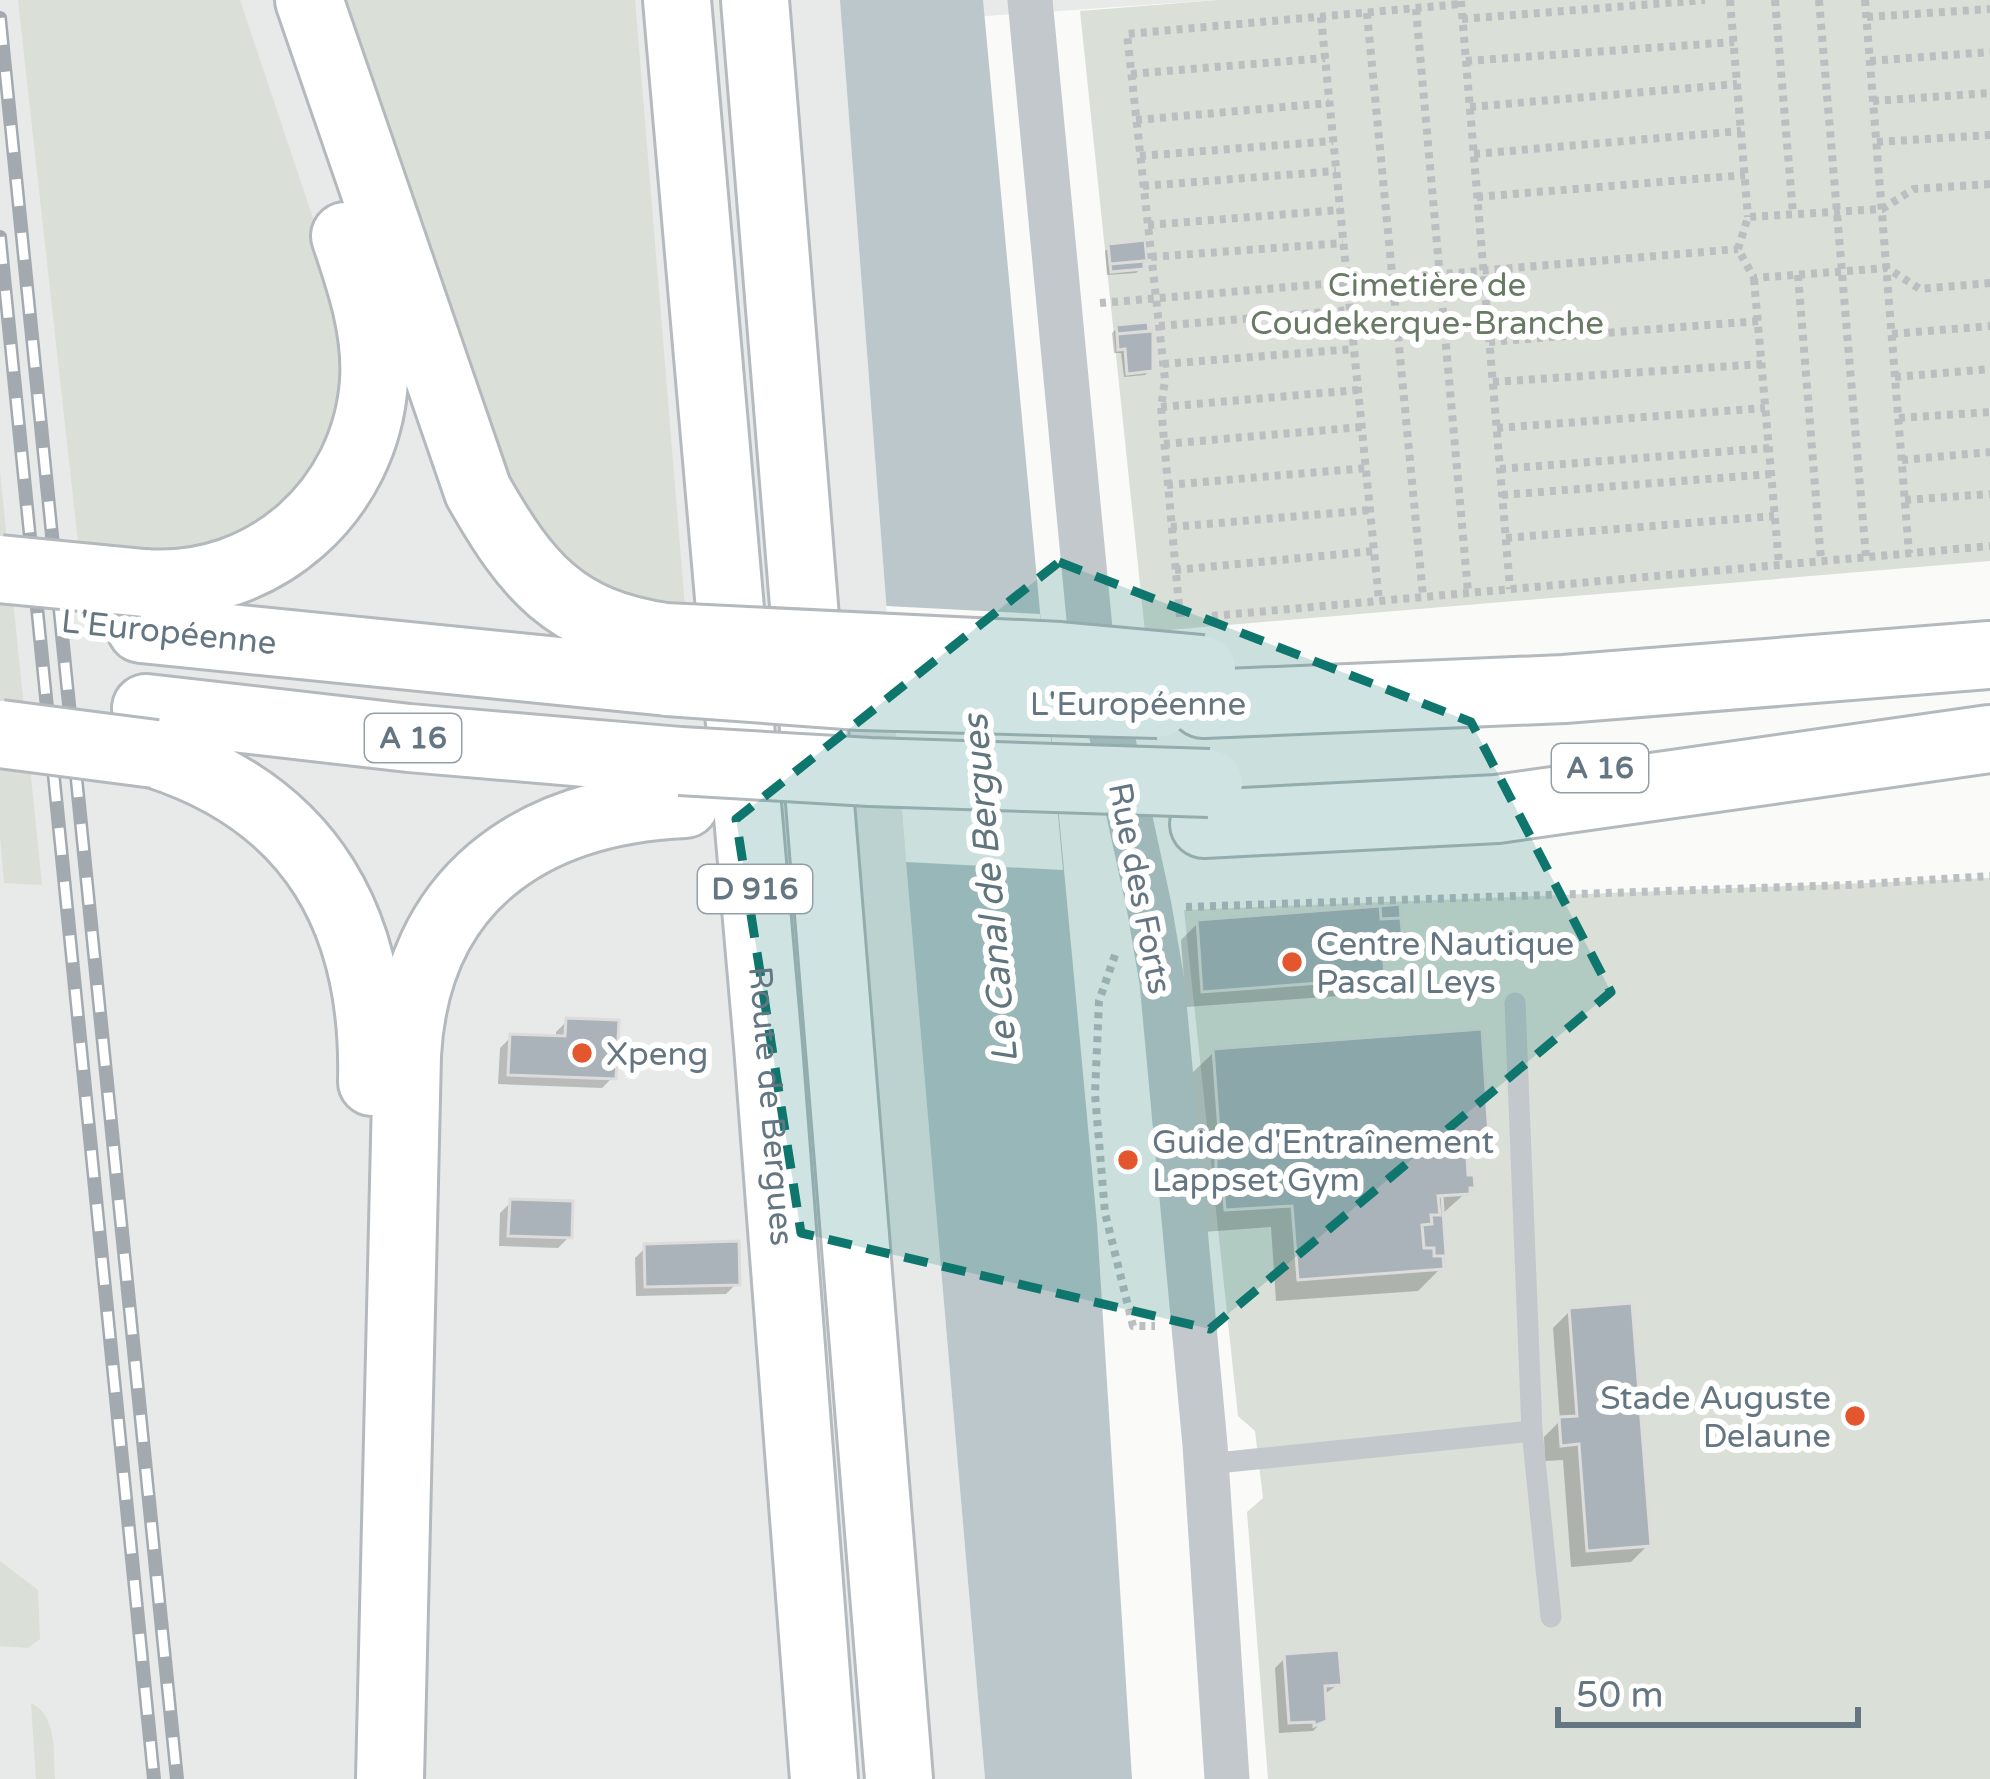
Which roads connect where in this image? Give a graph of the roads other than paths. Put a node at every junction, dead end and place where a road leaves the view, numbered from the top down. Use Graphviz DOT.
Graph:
graph roads {
  1 [pos="265,0"];
  2 [pos="309,0"];
  3 [pos="677,0"];
  4 [pos="755,0"];
  5 [pos="1030,0"];
  6 [pos="0,569"];
  7 [pos="142,606"];
  8 [pos="0,612"];
  9 [pos="1990,655"];
  10 [pos="667,660"];
  11 [pos="0,692"];
  12 [pos="151,731"];
  13 [pos="0,734"];
  14 [pos="1990,739"];
  15 [pos="683,782"];
  16 [pos="1514,1003"];
  17 [pos="1532,1430"];
  18 [pos="1207,1464"];
  19 [pos="1551,1617"];
  20 [pos="356,1779"];
  21 [pos="390,1779"];
  22 [pos="824,1779"];
  23 [pos="899,1779"];
  24 [pos="1227,1779"];
  1 -- 7 [label="main road"];
  2 -- 10 [label="main road"];
  3 -- 22 [label="main road, Route de Bergues / D 916"];
  4 -- 23 [label="main road, D 916"];
  5 -- 18 [label="street, Rue des Forts"];
  6 -- 7 [label="main road, bridge"];
  7 -- 8 [label="main road, L'Européenne"];
  7 -- 10 [label="main road, L'Européenne"];
  9 -- 10 [label="main road, bridge"];
  11 -- 12 [label="main road, A 16"];
  12 -- 13 [label="main road, bridge"];
  12 -- 15 [label="main road, A 16"];
  12 -- 20 [label="main road"];
  14 -- 15 [label="main road, A 16, bridge"];
  15 -- 21 [label="main road"];
  16 -- 17 [label="lane"];
  17 -- 18 [label="lane"];
  17 -- 19 [label="lane"];
  18 -- 24 [label="street, Rue des Forts"];
}
